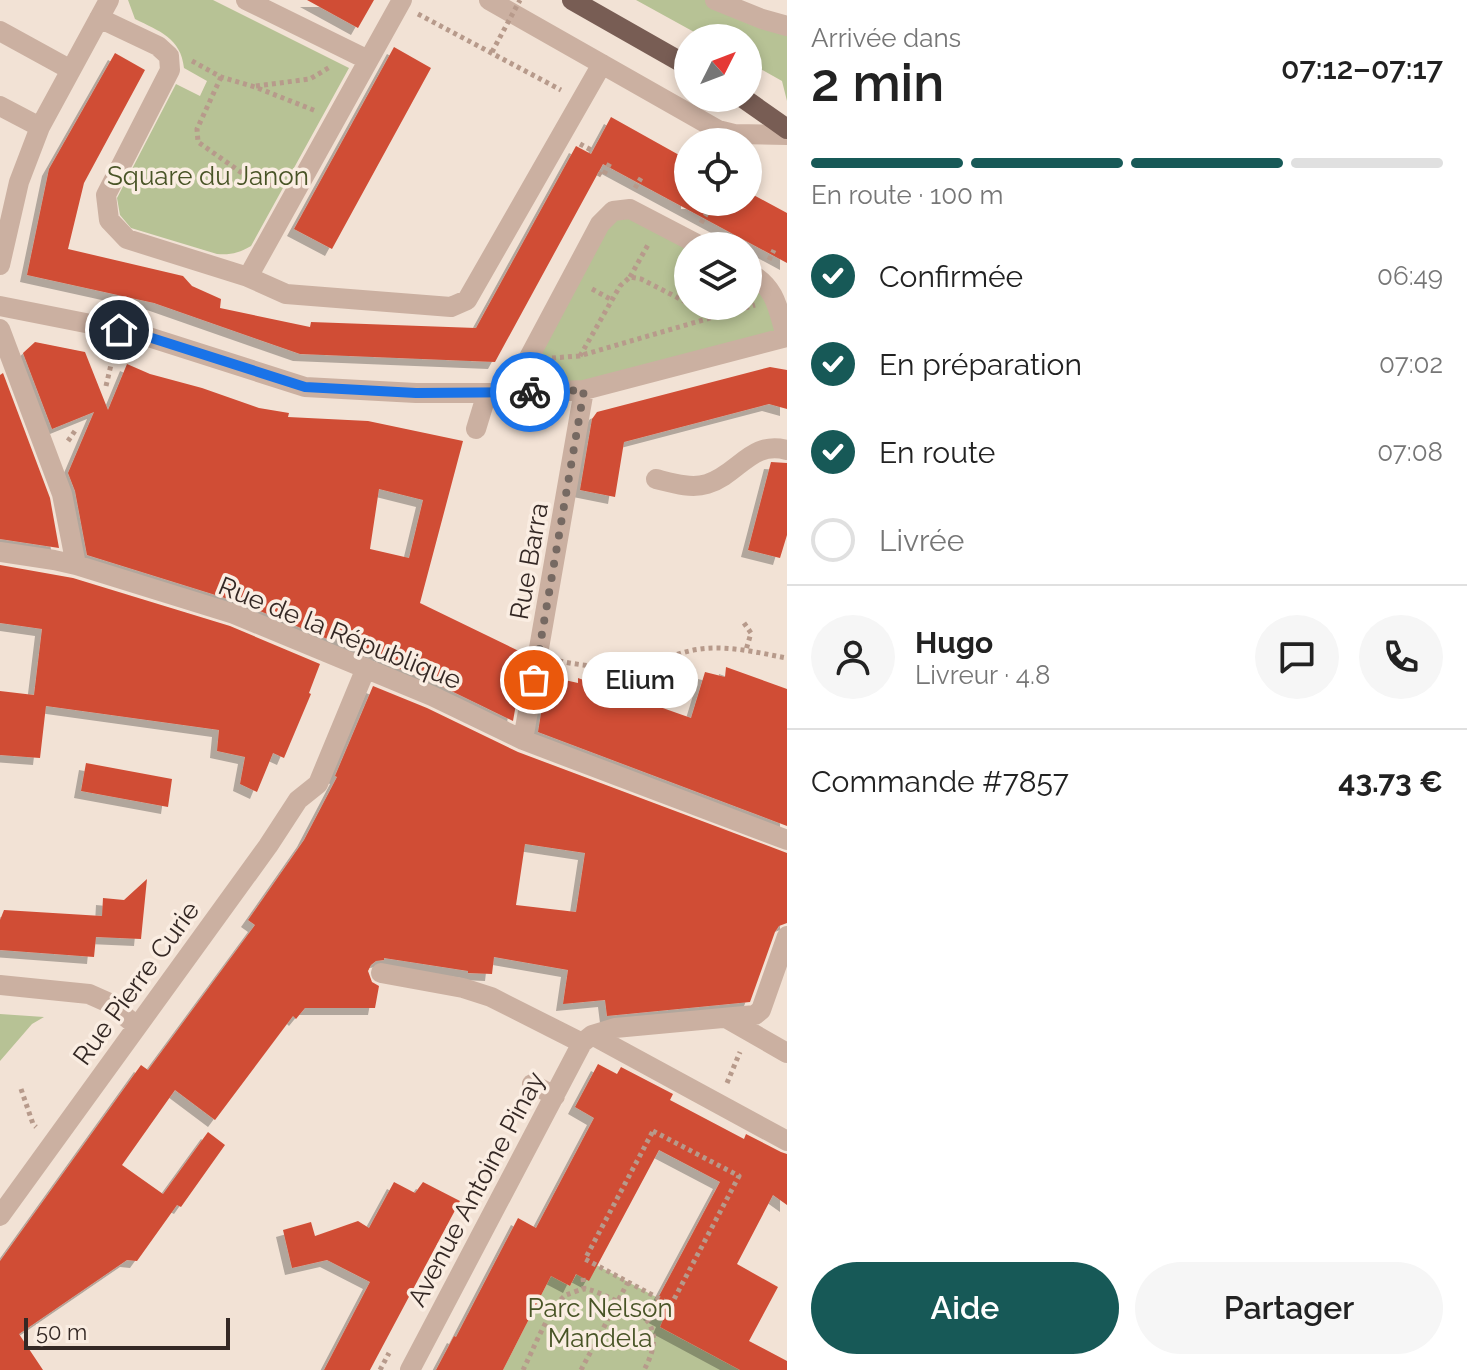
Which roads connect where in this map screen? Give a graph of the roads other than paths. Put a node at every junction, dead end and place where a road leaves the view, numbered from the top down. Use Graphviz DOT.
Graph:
graph roads {
  1 [pos="246,0"];
  2 [pos="402,0"];
  3 [pos="489,0"];
  4 [pos="572,0"];
  5 [pos="715,0"];
  6 [pos="104,9"];
  7 [pos="787,26"];
  8 [pos="0,31"];
  9 [pos="674,58"];
  10 [pos="368,60"];
  11 [pos="602,64"];
  12 [pos="71,70"];
  13 [pos="0,106"];
  14 [pos="761,112"];
  15 [pos="40,127"];
  16 [pos="787,132"];
  17 [pos="675,232"];
  18 [pos="0,265"];
  19 [pos="248,277"];
  20 [pos="762,280"];
  21 [pos="0,306"];
  22 [pos="0,329"];
  23 [pos="786,337"];
  24 [pos="584,390"];
  25 [pos="487,393"];
  26 [pos="510,393"];
  27 [pos="476,429"];
  28 [pos="787,450"];
  29 [pos="656,479"];
  30 [pos="0,552"];
  31 [pos="76,565"];
  32 [pos="366,668"];
  33 [pos="523,740"];
  34 [pos="787,840"];
  35 [pos="787,936"];
  36 [pos="381,973"];
  37 [pos="0,985"];
  38 [pos="726,1018"];
  39 [pos="137,1026"];
  40 [pos="587,1039"];
  41 [pos="787,1053"];
  42 [pos="532,1084"];
  43 [pos="555,1096"];
  44 [pos="787,1141"];
  45 [pos="0,1216"];
  46 [pos="410,1370"];
  1 -- 10 [label="street"];
  2 -- 10 [label="street"];
  3 -- 11 [label="street"];
  4 -- 9 [label="main road"];
  5 -- 7 [label="street"];
  6 -- 12 [label="street"];
  6 -- 19 [label="street"];
  8 -- 12 [label="street"];
  10 -- 19 [label="street"];
  11 -- 16 [label="street"];
  11 -- 19 [label="street"];
  12 -- 15 [label="street"];
  13 -- 15 [label="street"];
  14 -- 16 [label="main road"];
  15 -- 18 [label="street"];
  17 -- 26 [label="street"];
  20 -- 23 [label="street"];
  21 -- 25 [label="street"];
  22 -- 31 [label="street"];
  23 -- 24 [label="street"];
  24 -- 26 [label="street"];
  24 -- 33 [label="street, Rue Barra"];
  25 -- 26 [label="street"];
  25 -- 27 [label="street"];
  28 -- 29 [label="street"];
  30 -- 31 [label="street, Rue de la République"];
  31 -- 32 [label="street, Rue de la République"];
  32 -- 33 [label="street, Rue de la République"];
  32 -- 39 [label="street, Rue Pierre Curie"];
  33 -- 34 [label="street, Rue de la République"];
  35 -- 38 [label="street"];
  36 -- 40 [label="street"];
  37 -- 39 [label="street"];
  38 -- 40 [label="street"];
  38 -- 41 [label="street"];
  39 -- 45 [label="street, Rue Pierre Curie"];
  40 -- 43 [label="street, Avenue Antoine Pinay"];
  40 -- 44 [label="street"];
  42 -- 43 [label="street"];
  43 -- 46 [label="street, Avenue Antoine Pinay"];
}
